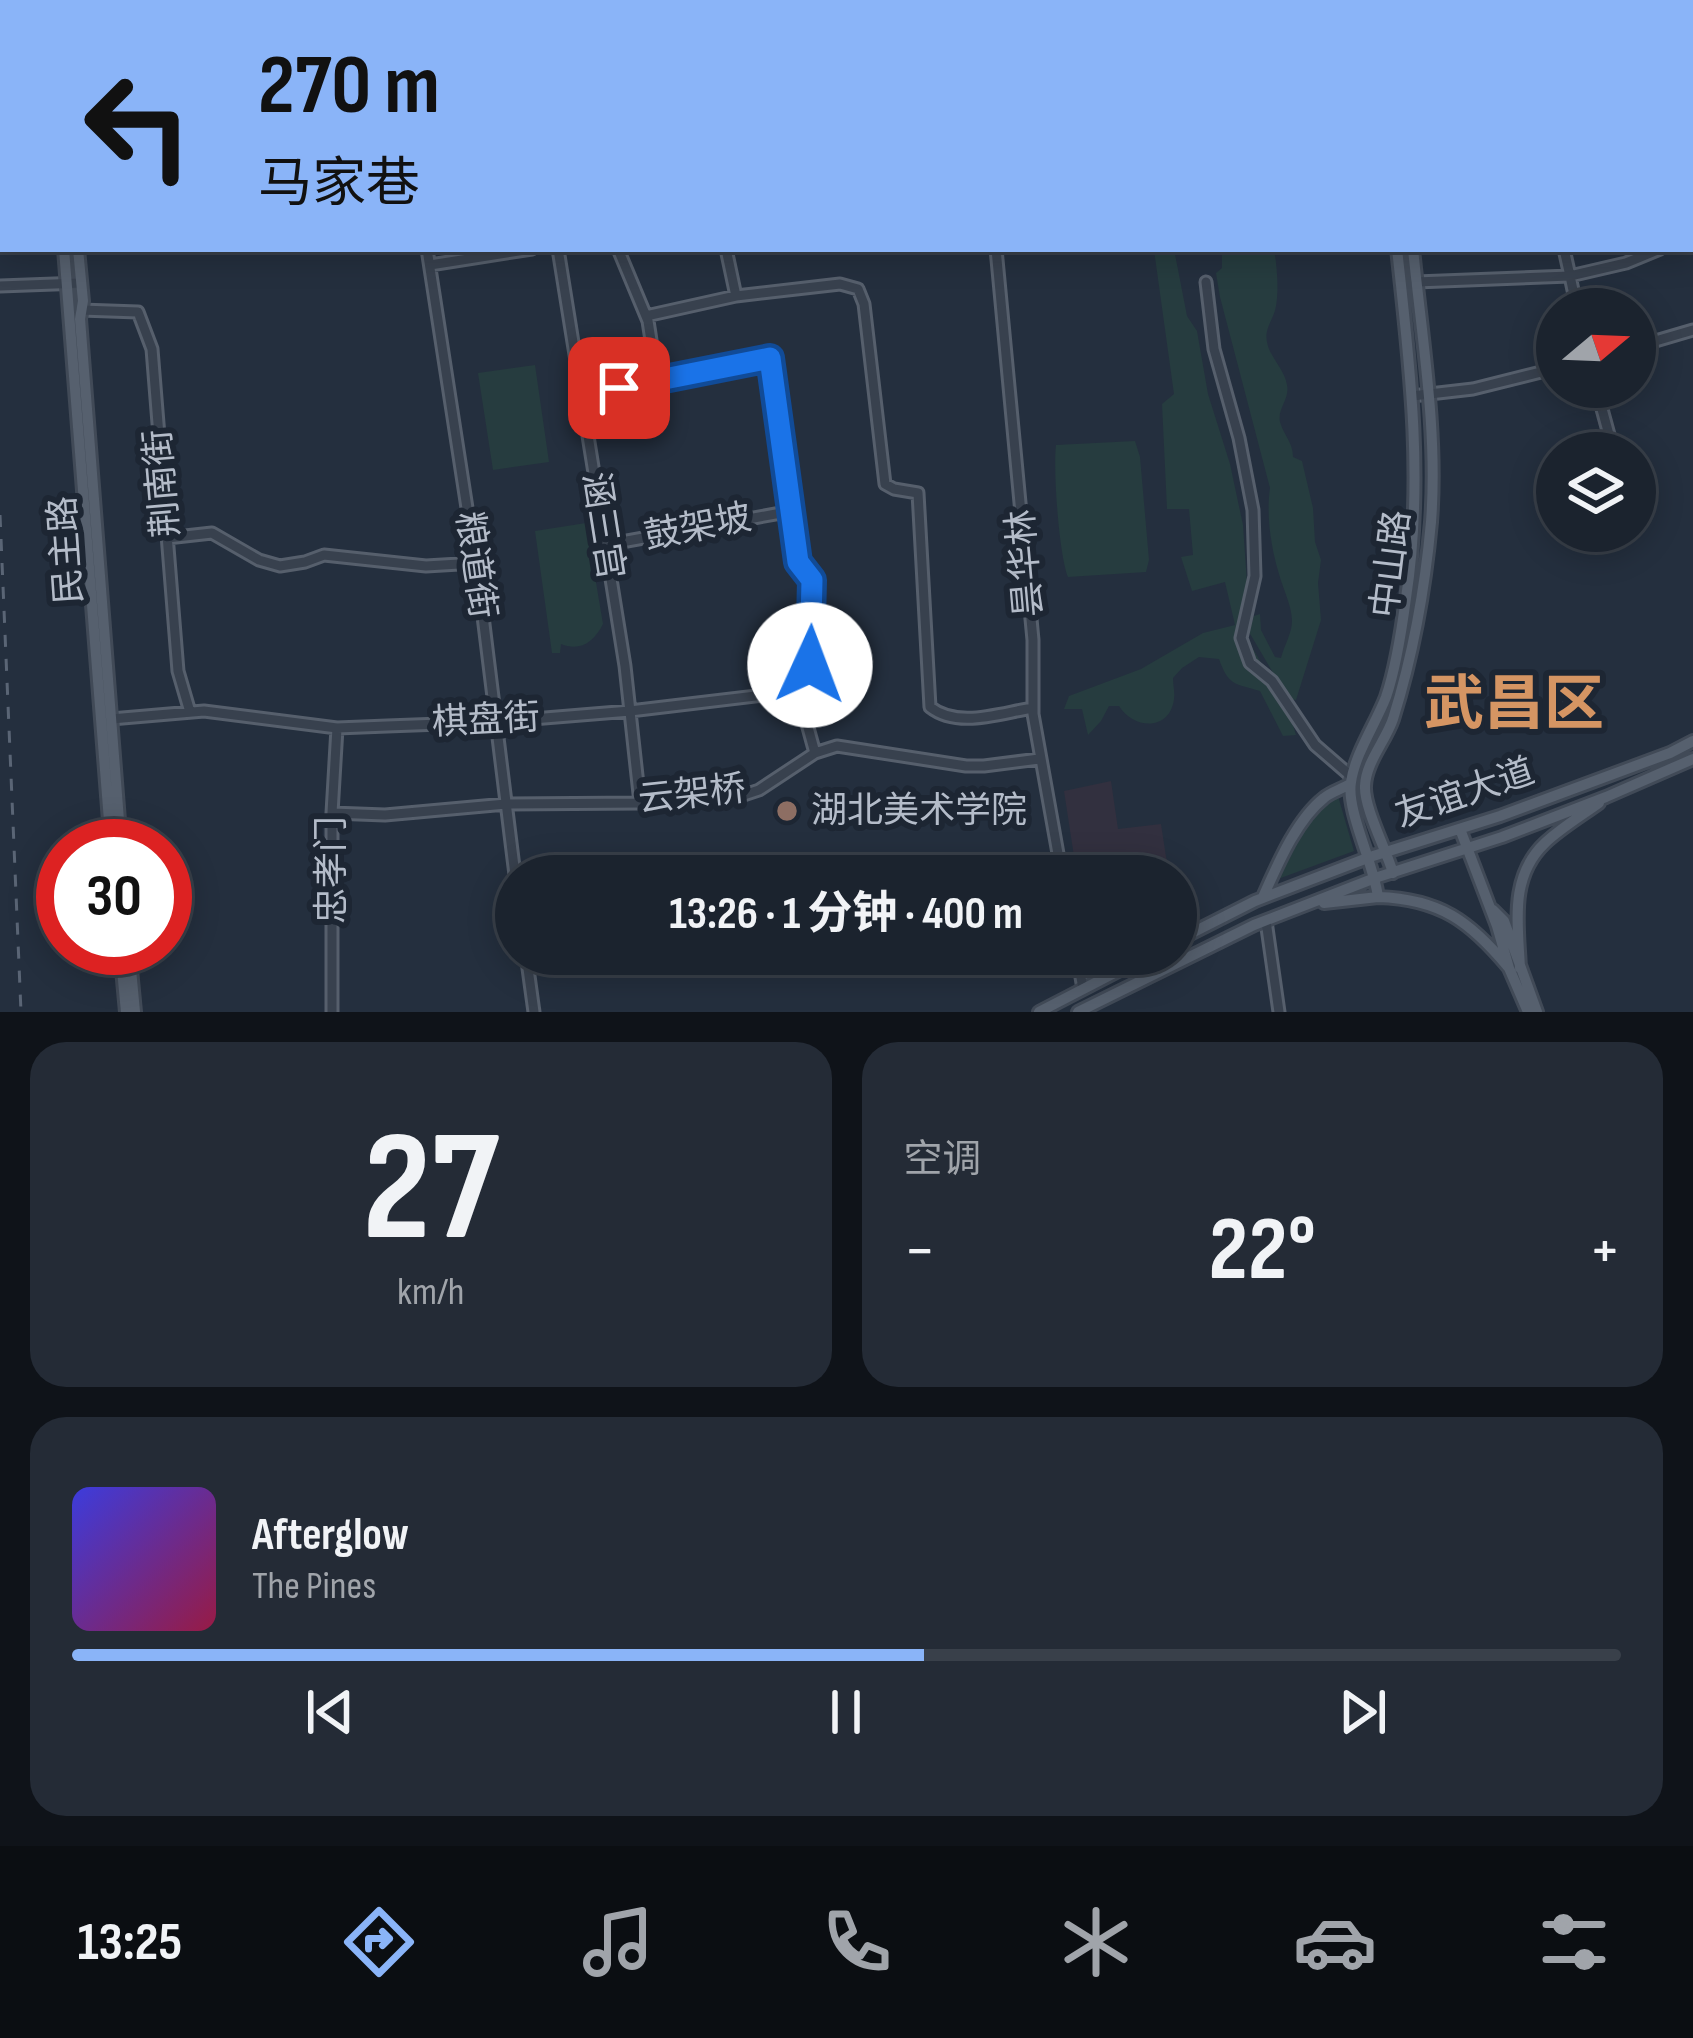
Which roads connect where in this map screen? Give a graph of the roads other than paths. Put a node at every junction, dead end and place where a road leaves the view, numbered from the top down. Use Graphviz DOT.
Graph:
graph roads {
  1 [pos="64,252"];
  2 [pos="78,252"];
  3 [pos="428,252"];
  4 [pos="514,252"];
  5 [pos="558,252"];
  6 [pos="621,252"];
  7 [pos="727,252"];
  8 [pos="996,252"];
  9 [pos="1397,252"];
  10 [pos="1413,252"];
  11 [pos="1565,252"];
  12 [pos="1652,252"];
  13 [pos="430,266"];
  14 [pos="1570,275"];
  15 [pos="1206,282"];
  16 [pos="1416,282"];
  17 [pos="81,283"];
  18 [pos="66,284"];
  19 [pos="0,286"];
  20 [pos="1573,288"];
  21 [pos="736,296"];
  22 [pos="81,310"];
  23 [pos="646,316"];
  24 [pos="1693,330"];
  25 [pos="1656,341"];
  26 [pos="1536,373"];
  27 [pos="657,379"];
  28 [pos="1427,394"];
  29 [pos="1412,396"];
  30 [pos="581,397"];
  31 [pos="792,511"];
  32 [pos="167,538"];
  33 [pos="605,545"];
  34 [pos="476,563"];
  35 [pos="798,691"];
  36 [pos="1033,708"];
  37 [pos="630,711"];
  38 [pos="190,712"];
  39 [pos="111,718"];
  40 [pos="495,722"];
  41 [pos="337,728"];
  42 [pos="1693,741"];
  43 [pos="815,753"];
  44 [pos="1040,759"];
  45 [pos="1693,759"];
  46 [pos="1351,781"];
  47 [pos="1606,797"];
  48 [pos="506,803"];
  49 [pos="640,803"];
  50 [pos="332,813"];
  51 [pos="109,819"];
  52 [pos="119,819"];
  53 [pos="1460,829"];
  54 [pos="1466,848"];
  55 [pos="1387,852"];
  56 [pos="512,855"];
  57 [pos="1058,855"];
  58 [pos="1370,857"];
  59 [pos="1393,873"];
  60 [pos="1376,878"];
  61 [pos="1378,897"];
  62 [pos="1259,899"];
  63 [pos="1308,905"];
  64 [pos="1266,921"];
  65 [pos="1197,930"];
  66 [pos="1515,968"];
  67 [pos="123,975"];
  68 [pos="132,975"];
  69 [pos="529,975"];
  70 [pos="1081,975"];
  71 [pos="1111,975"];
  72 [pos="1084,989"];
  73 [pos="1083,1011"];
  74 [pos="126,1012"];
  75 [pos="135,1012"];
  76 [pos="332,1012"];
  77 [pos="534,1012"];
  78 [pos="1039,1012"];
  79 [pos="1280,1012"];
  80 [pos="1532,1012"];
  1 -- 18 [label="main road, 民主路"];
  2 -- 17 [label="main road, 民主路"];
  3 -- 13 [label="street, 粮道街"];
  4 -- 13 [label="street"];
  5 -- 30 [label="street, 涵三宫"];
  6 -- 23 [label="street"];
  7 -- 21 [label="street"];
  8 -- 36 [label="street, 昙华林"];
  9 -- 29 [label="main road, 中山路"];
  10 -- 16 [label="main road, 中山路"];
  11 -- 14 [label="street"];
  12 -- 14 [label="street"];
  13 -- 34 [label="street, 粮道街"];
  14 -- 16 [label="street"];
  14 -- 20 [label="street"];
  15 -- 46 [label="street"];
  16 -- 28 [label="main road, 中山路"];
  17 -- 18 [label="street"];
  17 -- 22 [label="main road, 民主路"];
  18 -- 19 [label="street"];
  18 -- 51 [label="main road, 民主路"];
  21 -- 23 [label="street"];
  21 -- 36 [label="street"];
  22 -- 32 [label="street, 荆南街"];
  22 -- 39 [label="main road, 民主路"];
  23 -- 27 [label="street"];
  24 -- 25 [label="street"];
  26 -- 28 [label="street"];
  27 -- 30 [label="street"];
  27 -- 31 [label="street"];
  28 -- 29 [label="street"];
  28 -- 55 [label="main road, 中山路"];
  29 -- 46 [label="main road, 中山路"];
  30 -- 33 [label="street, 涵三宫"];
  31 -- 33 [label="street, 鼓架坡"];
  31 -- 35 [label="street"];
  32 -- 34 [label="street"];
  32 -- 38 [label="street, 荆南街"];
  33 -- 37 [label="street, 涵三宫"];
  34 -- 40 [label="street, 粮道街"];
  35 -- 37 [label="street, 棋盘街"];
  35 -- 43 [label="street"];
  36 -- 44 [label="street, 昙华林"];
  37 -- 40 [label="street, 棋盘街"];
  37 -- 49 [label="street, 涵三宫"];
  38 -- 39 [label="street, 棋盘街"];
  38 -- 41 [label="street, 棋盘街"];
  39 -- 52 [label="main road, 民主路"];
  40 -- 41 [label="street, 棋盘街"];
  40 -- 48 [label="street, 粮道街"];
  41 -- 50 [label="street, 忠孝门"];
  42 -- 53 [label="main road, 友谊大道"];
  43 -- 44 [label="street"];
  43 -- 49 [label="street, 云架桥"];
  44 -- 57 [label="street, 昙华林"];
  45 -- 47 [label="main road, 友谊大道"];
  46 -- 58 [label="main road"];
  46 -- 62 [label="main road, 中山路"];
  47 -- 54 [label="main road, 友谊大道"];
  47 -- 66 [label="main road"];
  48 -- 49 [label="street, 云架桥"];
  48 -- 50 [label="street, 云架桥"];
  48 -- 56 [label="street, 粮道街"];
  50 -- 76 [label="street, 忠孝门"];
  53 -- 54 [label="main road"];
  53 -- 55 [label="main road, 友谊大道"];
  54 -- 59 [label="main road, 友谊大道"];
  54 -- 66 [label="main road"];
  55 -- 58 [label="main road, 友谊大道"];
  55 -- 59 [label="main road, 中山路"];
  58 -- 60 [label="main road"];
  58 -- 62 [label="main road, 友谊大道"];
  59 -- 60 [label="main road, 友谊大道"];
  60 -- 61 [label="main road"];
  60 -- 63 [label="main road, 友谊大道"];
  61 -- 63 [label="main road"];
  61 -- 66 [label="main road"];
  62 -- 65 [label="main road"];
  63 -- 64 [label="main road, 友谊大道"];
  64 -- 73 [label="main road"];
  64 -- 79 [label="street"];
  66 -- 80 [label="main road"];
  67 -- 74 [label="main road"];
  68 -- 75 [label="main road"];
  69 -- 77 [label="street"];
  70 -- 72 [label="street"];
  71 -- 72 [label="main road"];
  72 -- 78 [label="main road"];
}
